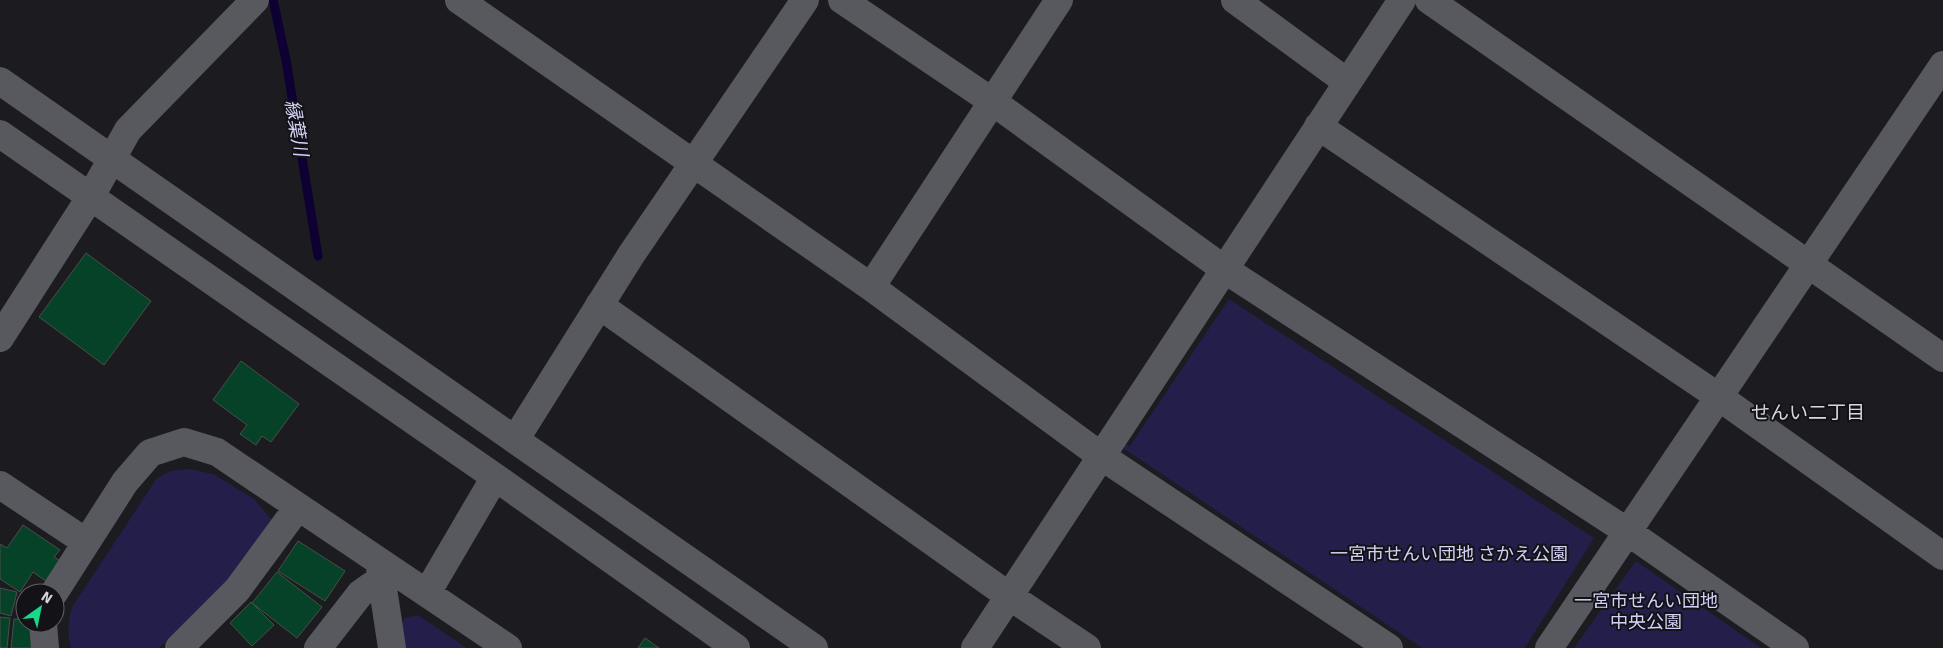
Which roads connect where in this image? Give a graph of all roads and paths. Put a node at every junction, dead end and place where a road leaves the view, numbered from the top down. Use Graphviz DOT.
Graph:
graph roads {
  1 [pos="459,0"];
  2 [pos="805,0"];
  3 [pos="842,0"];
  4 [pos="1059,0"];
  5 [pos="1236,0"];
  6 [pos="1402,0"];
  7 [pos="1429,0"];
  8 [pos="241,7"];
  9 [pos="1943,65"];
  10 [pos="0,81"];
  11 [pos="1347,82"];
  12 [pos="993,102"];
  13 [pos="1318,126"];
  14 [pos="0,134"];
  15 [pos="112,159"];
  16 [pos="694,164"];
  17 [pos="91,196"];
  18 [pos="1809,264"];
  19 [pos="1224,269"];
  20 [pos="871,287"];
  21 [pos="599,305"];
  22 [pos="0,338"];
  23 [pos="1943,358"];
  24 [pos="1720,397"];
  25 [pos="515,440"];
  26 [pos="1101,456"];
  27 [pos="495,477"];
  28 [pos="0,485"];
  29 [pos="298,506"];
  30 [pos="1628,532"];
  31 [pos="86,542"];
  32 [pos="1943,556"];
  33 [pos="380,570"];
  34 [pos="60,583"];
  35 [pos="427,593"];
  36 [pos="1009,596"];
  37 [pos="44,633"];
  38 [pos="45,648"];
  39 [pos="179,648"];
  40 [pos="318,648"];
  41 [pos="392,648"];
  42 [pos="508,648"];
  43 [pos="736,648"];
  44 [pos="814,648"];
  45 [pos="975,648"];
  46 [pos="1087,648"];
  47 [pos="1389,648"];
  48 [pos="1550,648"];
  49 [pos="1795,648"];
  1 -- 16 [label="street"];
  2 -- 16 [label="street"];
  3 -- 12 [label="street"];
  4 -- 12 [label="street"];
  5 -- 11 [label="street"];
  6 -- 11 [label="street"];
  7 -- 18 [label="street"];
  8 -- 15 [label="street"];
  9 -- 18 [label="street"];
  10 -- 15 [label="street"];
  11 -- 13 [label="street"];
  12 -- 19 [label="street"];
  12 -- 20 [label="street"];
  13 -- 19 [label="street"];
  13 -- 24 [label="street"];
  14 -- 17 [label="street"];
  15 -- 17 [label="street"];
  15 -- 25 [label="street"];
  16 -- 20 [label="street"];
  16 -- 21 [label="street"];
  17 -- 22 [label="street"];
  17 -- 27 [label="street"];
  18 -- 23 [label="street"];
  18 -- 24 [label="street"];
  19 -- 26 [label="street"];
  19 -- 30 [label="street"];
  20 -- 26 [label="street"];
  21 -- 25 [label="street"];
  21 -- 36 [label="street"];
  24 -- 30 [label="street"];
  24 -- 32 [label="street"];
  25 -- 44 [label="street"];
  26 -- 36 [label="street"];
  26 -- 47 [label="street"];
  27 -- 35 [label="street"];
  27 -- 43 [label="street"];
  28 -- 31 [label="street"];
  29 -- 31 [label="street"];
  29 -- 33 [label="street"];
  29 -- 39 [label="street"];
  30 -- 48 [label="street"];
  30 -- 49 [label="street"];
  31 -- 34 [label="street"];
  33 -- 35 [label="street"];
  33 -- 40 [label="street"];
  33 -- 41 [label="street"];
  35 -- 42 [label="street"];
  36 -- 45 [label="street"];
  36 -- 46 [label="street"];
  37 -- 38 [label="street"];
}
